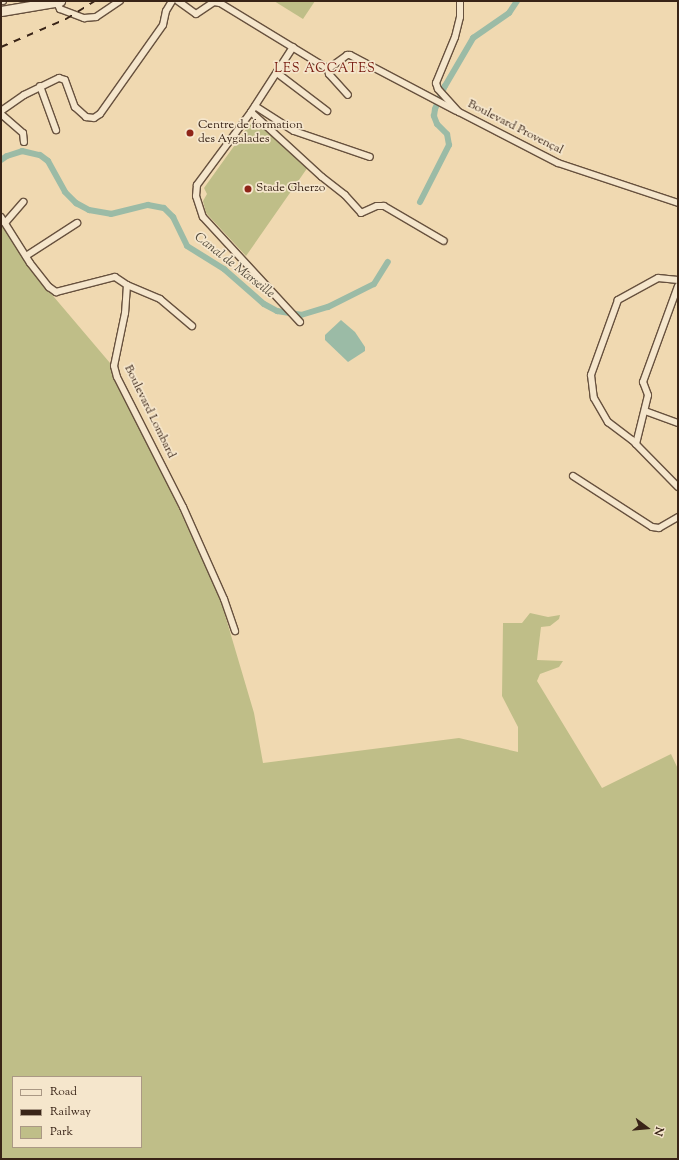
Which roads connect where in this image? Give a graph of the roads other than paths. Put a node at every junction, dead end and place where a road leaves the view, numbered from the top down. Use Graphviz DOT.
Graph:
graph roads {
  1 [pos="58,1"];
  2 [pos="120,1"];
  3 [pos="172,1"];
  4 [pos="178,1"];
  5 [pos="460,1"];
  6 [pos="36,2"];
  7 [pos="1,11"];
  8 [pos="293,47"];
  9 [pos="328,69"];
  10 [pos="277,73"];
  11 [pos="40,86"];
  12 [pos="348,95"];
  13 [pos="253,109"];
  14 [pos="1,111"];
  15 [pos="327,111"];
  16 [pos="460,112"];
  17 [pos="1,114"];
  18 [pos="56,130"];
  19 [pos="24,142"];
  20 [pos="370,157"];
  21 [pos="23,202"];
  22 [pos="678,203"];
  23 [pos="1,217"];
  24 [pos="5,223"];
  25 [pos="77,223"];
  26 [pos="444,241"];
  27 [pos="26,256"];
  28 [pos="678,280"];
  29 [pos="126,285"];
  30 [pos="678,286"];
  31 [pos="300,322"];
  32 [pos="192,326"];
  33 [pos="645,410"];
  34 [pos="678,423"];
  35 [pos="636,444"];
  36 [pos="573,476"];
  37 [pos="678,487"];
  38 [pos="678,517"];
  39 [pos="235,631"];
  1 -- 2 [label="street"];
  1 -- 6 [label="main road"];
  3 -- 11 [label="street"];
  4 -- 8 [label="street"];
  5 -- 16 [label="street, Boulevard Provençal"];
  6 -- 7 [label="main road"];
  8 -- 9 [label="street"];
  8 -- 10 [label="street"];
  9 -- 12 [label="street"];
  9 -- 16 [label="street"];
  10 -- 13 [label="street"];
  10 -- 15 [label="street"];
  11 -- 14 [label="street"];
  11 -- 18 [label="street"];
  13 -- 20 [label="street"];
  13 -- 26 [label="street"];
  13 -- 31 [label="street"];
  16 -- 22 [label="street, Boulevard Provençal"];
  17 -- 19 [label="street"];
  21 -- 24 [label="street"];
  23 -- 24 [label="street"];
  24 -- 27 [label="street"];
  25 -- 27 [label="street"];
  27 -- 29 [label="street"];
  28 -- 35 [label="street"];
  29 -- 32 [label="street"];
  29 -- 39 [label="street, Boulevard Lombard"];
  30 -- 33 [label="street"];
  33 -- 34 [label="street"];
  33 -- 35 [label="street"];
  35 -- 37 [label="street"];
  36 -- 38 [label="street"];
}
